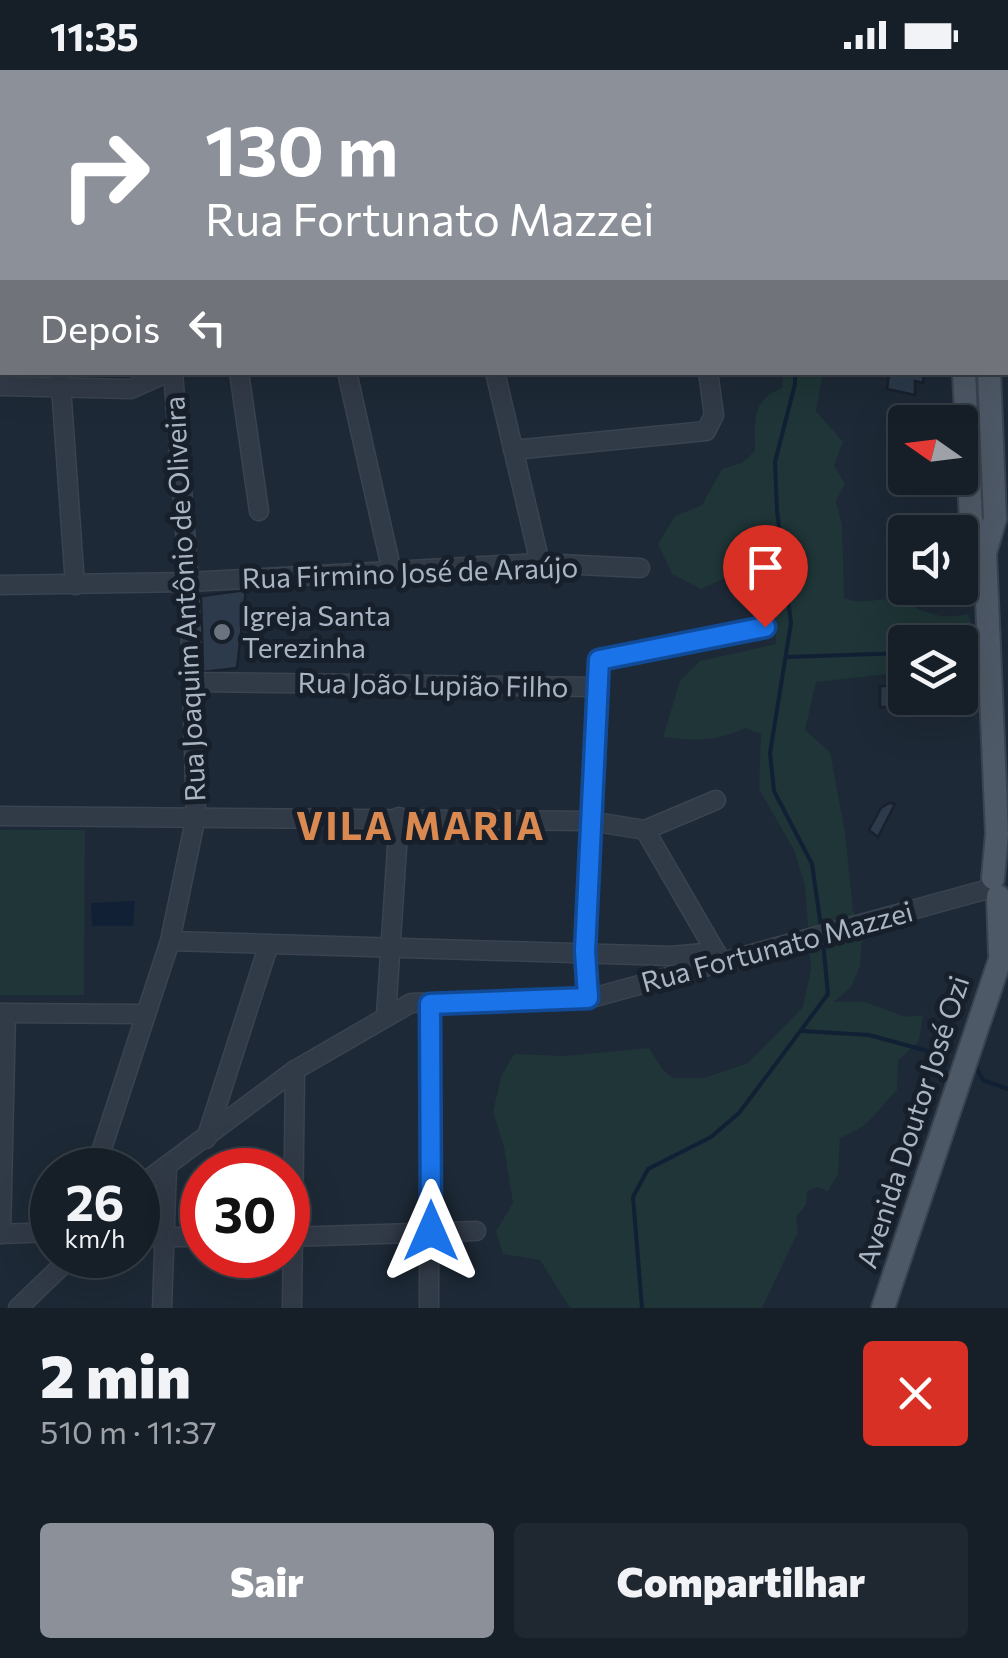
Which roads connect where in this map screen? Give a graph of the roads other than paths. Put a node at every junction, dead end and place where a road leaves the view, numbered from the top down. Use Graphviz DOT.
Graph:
graph roads {
  1 [pos="164,375"];
  2 [pos="171,375"];
  3 [pos="240,375"];
  4 [pos="348,375"];
  5 [pos="496,375"];
  6 [pos="708,375"];
  7 [pos="964,375"];
  8 [pos="989,375"];
  9 [pos="60,379"];
  10 [pos="0,386"];
  11 [pos="513,450"];
  12 [pos="260,511"];
  13 [pos="985,553"];
  14 [pos="540,563"];
  15 [pos="640,568"];
  16 [pos="392,572"];
  17 [pos="190,582"];
  18 [pos="0,585"];
  19 [pos="75,585"];
  20 [pos="765,627"];
  21 [pos="192,682"];
  22 [pos="599,687"];
  23 [pos="716,800"];
  24 [pos="0,816"];
  25 [pos="196,816"];
  26 [pos="399,817"];
  27 [pos="590,820"];
  28 [pos="646,830"];
  29 [pos="1001,883"];
  30 [pos="170,940"];
  31 [pos="269,944"];
  32 [pos="1004,946"];
  33 [pos="391,947"];
  34 [pos="585,951"];
  35 [pos="718,957"];
  36 [pos="588,998"];
  37 [pos="430,1004"];
  38 [pos="3,1013"];
  39 [pos="146,1014"];
  40 [pos="386,1016"];
  41 [pos="295,1070"];
  42 [pos="206,1139"];
  43 [pos="102,1148"];
  44 [pos="293,1148"];
  45 [pos="167,1167"];
  46 [pos="160,1172"];
  47 [pos="160,1198"];
  48 [pos="165,1202"];
  49 [pos="431,1231"];
  50 [pos="476,1231"];
  51 [pos="30,1233"];
  52 [pos="0,1234"];
  53 [pos="310,1236"];
  54 [pos="162,1237"];
  55 [pos="180,1237"];
  56 [pos="45,1278"];
  57 [pos="291,1278"];
  58 [pos="18,1308"];
  59 [pos="162,1308"];
  60 [pos="292,1308"];
  61 [pos="429,1308"];
  62 [pos="883,1308"];
  1 -- 9 [label="street"];
  2 -- 17 [label="street, Rua Joaquim Antônio de Oliveira"];
  3 -- 12 [label="street"];
  4 -- 16 [label="street"];
  5 -- 11 [label="street"];
  6 -- 11 [label="street"];
  7 -- 13 [label="main road"];
  8 -- 13 [label="main road"];
  9 -- 10 [label="street"];
  9 -- 19 [label="street"];
  11 -- 14 [label="street"];
  13 -- 29 [label="main road"];
  14 -- 15 [label="street, Rua Firmino José de Araújo"];
  14 -- 16 [label="street, Rua Firmino José de Araújo"];
  16 -- 17 [label="street, Rua Firmino José de Araújo"];
  17 -- 19 [label="street, Rua Firmino José de Araújo"];
  17 -- 21 [label="street, Rua Joaquim Antônio de Oliveira"];
  18 -- 19 [label="street, Rua Firmino José de Araújo"];
  20 -- 22 [label="street, Rua João Lupião Filho"];
  21 -- 22 [label="street, Rua João Lupião Filho"];
  21 -- 25 [label="street, Rua Joaquim Antônio de Oliveira"];
  22 -- 27 [label="street"];
  23 -- 28 [label="street"];
  24 -- 25 [label="street"];
  25 -- 26 [label="street"];
  25 -- 30 [label="street, Rua Joaquim Antônio de Oliveira"];
  26 -- 27 [label="street"];
  26 -- 33 [label="street"];
  27 -- 28 [label="street"];
  27 -- 34 [label="street"];
  28 -- 35 [label="street"];
  29 -- 32 [label="main road"];
  29 -- 35 [label="street, Rua Fortunato Mazzei"];
  30 -- 31 [label="street"];
  30 -- 39 [label="street, Rua Joaquim Antônio de Oliveira"];
  31 -- 33 [label="street"];
  31 -- 42 [label="street"];
  32 -- 62 [label="main road, Avenida Doutor José Ozi"];
  33 -- 34 [label="street"];
  33 -- 40 [label="street"];
  34 -- 35 [label="street"];
  34 -- 36 [label="street"];
  35 -- 36 [label="street, Rua Fortunato Mazzei"];
  36 -- 37 [label="street, Rua Fortunato Mazzei"];
  37 -- 40 [label="street, Rua Fortunato Mazzei"];
  37 -- 49 [label="street"];
  38 -- 39 [label="street"];
  38 -- 52 [label="street"];
  39 -- 43 [label="street, Rua Joaquim Antônio de Oliveira"];
  40 -- 41 [label="street, Rua Fortunato Mazzei"];
  41 -- 42 [label="street, Rua Fortunato Mazzei"];
  41 -- 44 [label="street"];
  42 -- 45 [label="street, Rua Fortunato Mazzei"];
  45 -- 46 [label="street, Rua Fortunato Mazzei"];
  45 -- 48 [label="street"];
  47 -- 48 [label="street"];
  48 -- 54 [label="street"];
  49 -- 50 [label="street"];
  49 -- 53 [label="street"];
  49 -- 61 [label="street"];
  51 -- 52 [label="street"];
  54 -- 55 [label="street"];
  54 -- 59 [label="street"];
  56 -- 58 [label="street"];
  57 -- 60 [label="street"];
}
